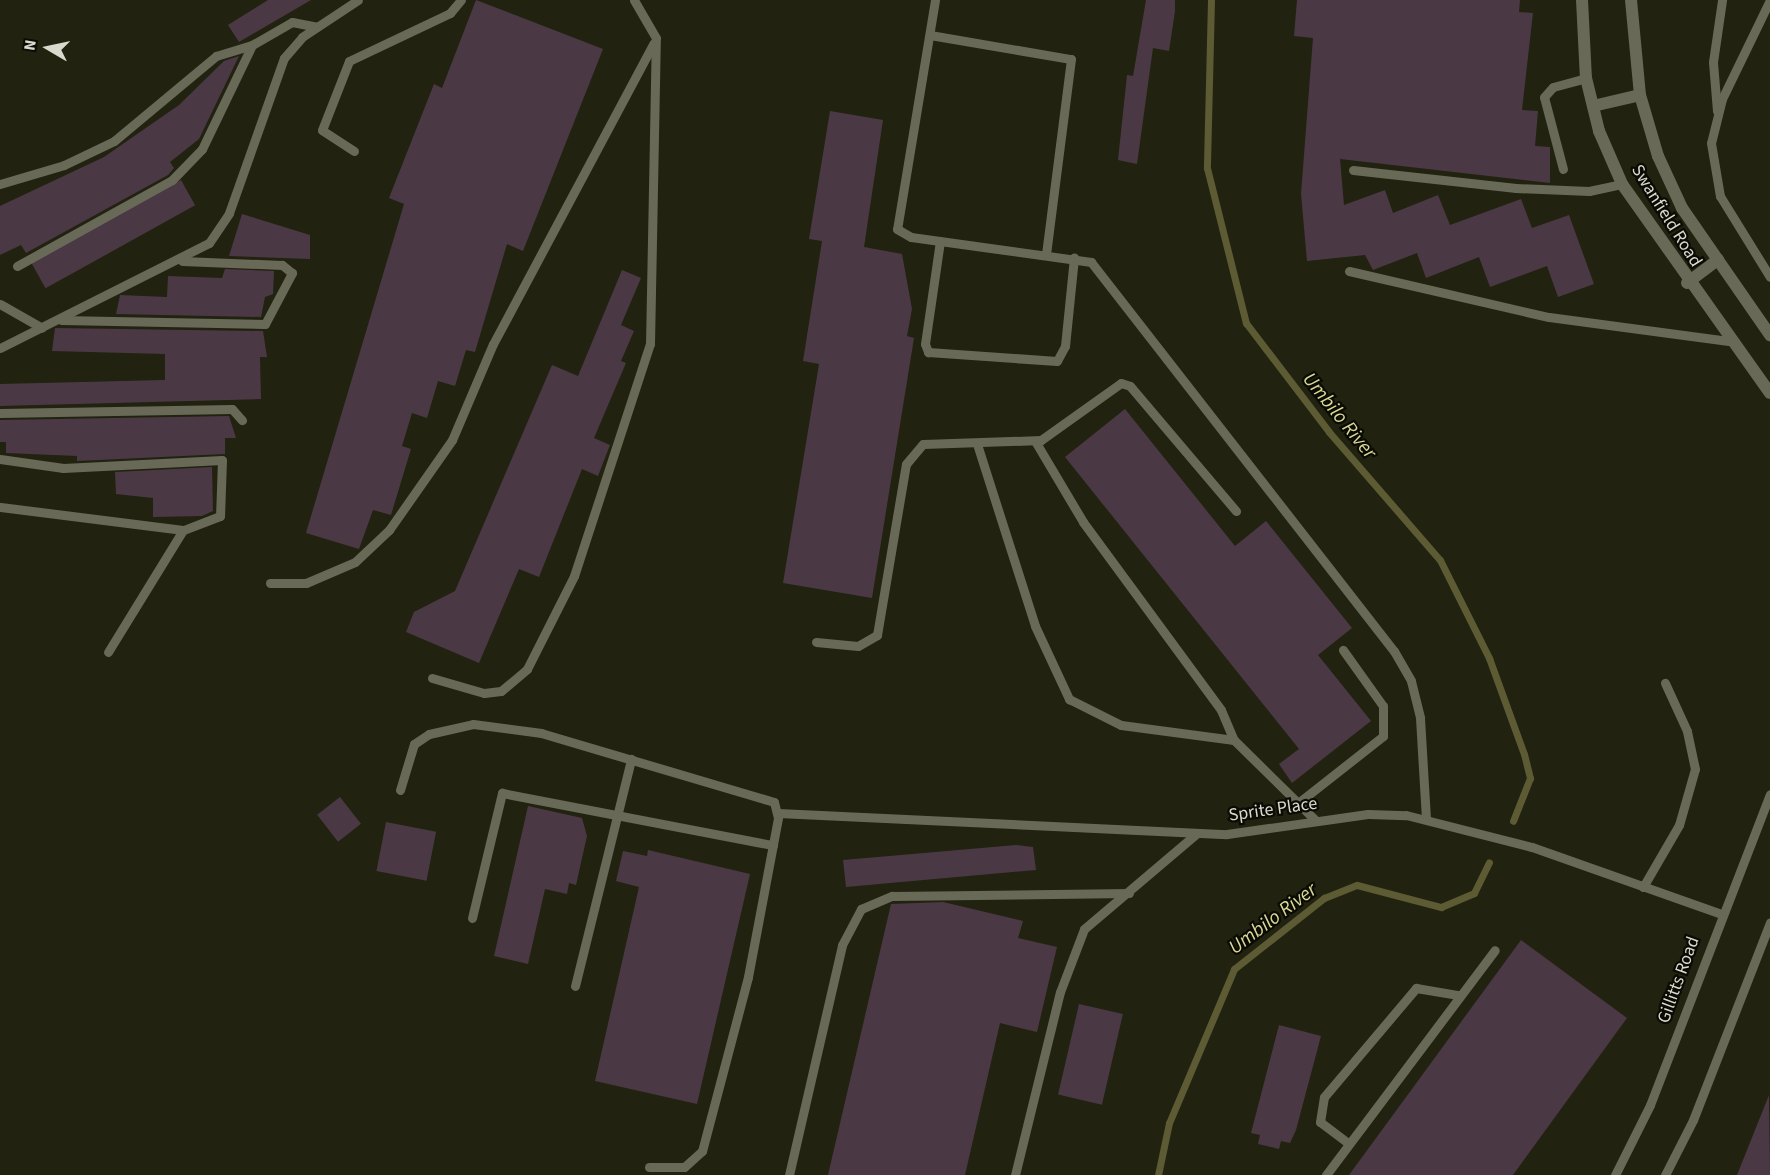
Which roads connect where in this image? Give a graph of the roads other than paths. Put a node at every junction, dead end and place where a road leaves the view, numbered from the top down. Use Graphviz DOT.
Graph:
graph roads {
  1 [pos="358,0"];
  2 [pos="461,0"];
  3 [pos="634,0"];
  4 [pos="935,0"];
  5 [pos="1582,0"];
  6 [pos="1631,0"];
  7 [pos="1722,0"];
  8 [pos="1770,0"];
  9 [pos="317,27"];
  10 [pos="930,35"];
  11 [pos="656,38"];
  12 [pos="252,45"];
  13 [pos="1586,78"];
  14 [pos="1640,95"];
  15 [pos="1593,106"];
  16 [pos="1717,113"];
  17 [pos="354,151"];
  18 [pos="1563,169"];
  19 [pos="1353,171"];
  20 [pos="0,184"];
  21 [pos="1622,184"];
  22 [pos="940,241"];
  23 [pos="1046,253"];
  24 [pos="1074,257"];
  25 [pos="1718,260"];
  26 [pos="181,261"];
  27 [pos="17,266"];
  28 [pos="1349,271"];
  29 [pos="1770,277"];
  30 [pos="1687,283"];
  31 [pos="0,304"];
  32 [pos="58,320"];
  33 [pos="42,328"];
  34 [pos="1770,335"];
  35 [pos="1730,340"];
  36 [pos="0,348"];
  37 [pos="1770,393"];
  38 [pos="0,412"];
  39 [pos="242,420"];
  40 [pos="1035,441"];
  41 [pos="977,444"];
  42 [pos="0,459"];
  43 [pos="0,507"];
  44 [pos="1236,512"];
  45 [pos="183,530"];
  46 [pos="270,583"];
  47 [pos="816,642"];
  48 [pos="1343,650"];
  49 [pos="108,652"];
  50 [pos="432,678"];
  51 [pos="1665,683"];
  52 [pos="1234,740"];
  53 [pos="631,759"];
  54 [pos="400,790"];
  55 [pos="1770,794"];
  56 [pos="1298,803"];
  57 [pos="778,813"];
  58 [pos="614,814"];
  59 [pos="1426,818"];
  60 [pos="1315,820"];
  61 [pos="1197,833"];
  62 [pos="773,845"];
  63 [pos="1643,887"];
  64 [pos="1130,893"];
  65 [pos="1721,914"];
  66 [pos="472,918"];
  67 [pos="1770,923"];
  68 [pos="1495,950"];
  69 [pos="575,986"];
  70 [pos="1458,995"];
  71 [pos="1348,1143"];
  72 [pos="649,1167"];
  73 [pos="789,1175"];
  74 [pos="1015,1175"];
  75 [pos="1326,1175"];
  76 [pos="1615,1175"];
  77 [pos="1665,1175"];
  1 -- 9 [label="lane"];
  2 -- 17 [label="lane"];
  3 -- 11 [label="lane"];
  4 -- 10 [label="lane"];
  5 -- 13 [label="street, Swanfield Road"];
  6 -- 14 [label="street, Swanfield Road"];
  7 -- 16 [label="lane"];
  8 -- 16 [label="lane"];
  9 -- 12 [label="lane"];
  9 -- 26 [label="lane"];
  10 -- 22 [label="lane"];
  10 -- 23 [label="lane"];
  11 -- 46 [label="lane"];
  11 -- 50 [label="lane"];
  12 -- 20 [label="lane"];
  12 -- 27 [label="lane"];
  13 -- 15 [label="street, Swanfield Road"];
  13 -- 18 [label="lane"];
  14 -- 15 [label="street"];
  14 -- 25 [label="street, Swanfield Road"];
  15 -- 21 [label="street, Swanfield Road"];
  16 -- 29 [label="lane"];
  19 -- 21 [label="lane"];
  21 -- 30 [label="street, Swanfield Road"];
  22 -- 23 [label="lane"];
  22 -- 24 [label="lane"];
  23 -- 24 [label="lane"];
  24 -- 59 [label="lane"];
  25 -- 30 [label="street"];
  25 -- 34 [label="street, Swanfield Road"];
  26 -- 32 [label="lane"];
  26 -- 32 [label="lane"];
  28 -- 35 [label="lane"];
  30 -- 35 [label="street, Swanfield Road"];
  31 -- 33 [label="lane"];
  32 -- 33 [label="lane"];
  33 -- 36 [label="lane"];
  35 -- 37 [label="street, Swanfield Road"];
  38 -- 39 [label="lane"];
  40 -- 41 [label="lane"];
  40 -- 44 [label="lane"];
  40 -- 52 [label="lane"];
  41 -- 47 [label="lane"];
  41 -- 52 [label="lane"];
  42 -- 45 [label="lane"];
  43 -- 45 [label="lane"];
  45 -- 49 [label="lane"];
  48 -- 56 [label="lane"];
  51 -- 63 [label="lane"];
  52 -- 56 [label="lane"];
  53 -- 54 [label="lane"];
  53 -- 57 [label="lane"];
  53 -- 58 [label="lane"];
  55 -- 65 [label="lane, Gillitts Road"];
  56 -- 60 [label="lane"];
  57 -- 61 [label="lane, Sprite Place"];
  57 -- 62 [label="lane"];
  58 -- 62 [label="lane"];
  58 -- 66 [label="lane"];
  58 -- 69 [label="lane"];
  59 -- 60 [label="lane, Sprite Place"];
  59 -- 63 [label="lane, Sprite Place"];
  60 -- 61 [label="lane, Sprite Place"];
  61 -- 64 [label="lane"];
  62 -- 72 [label="lane"];
  63 -- 65 [label="lane, Sprite Place"];
  64 -- 73 [label="lane"];
  64 -- 74 [label="lane"];
  65 -- 76 [label="lane, Gillitts Road"];
  67 -- 77 [label="lane"];
  68 -- 70 [label="lane"];
  70 -- 71 [label="lane"];
  70 -- 71 [label="lane"];
  71 -- 75 [label="lane"];
}
